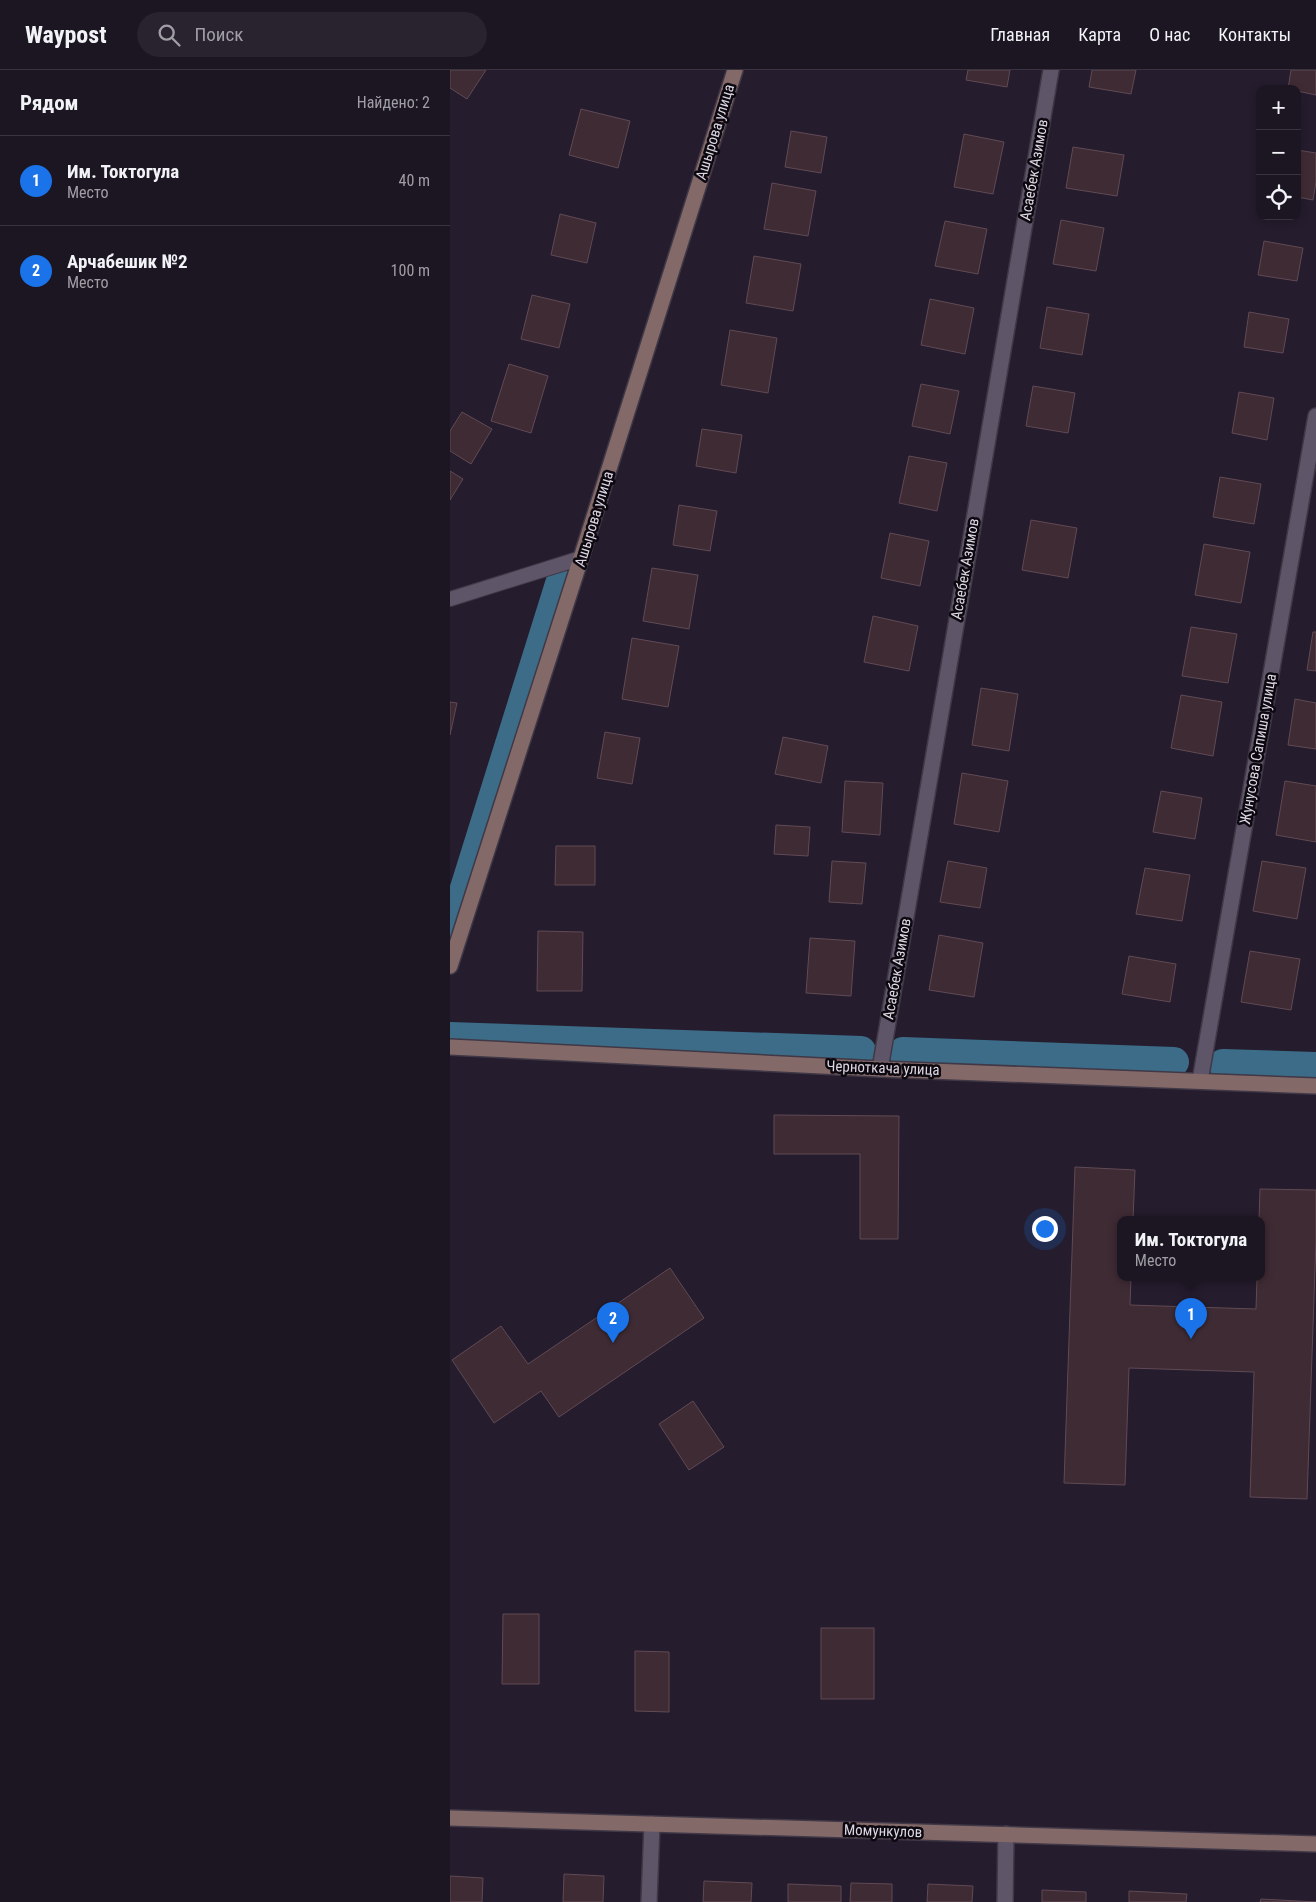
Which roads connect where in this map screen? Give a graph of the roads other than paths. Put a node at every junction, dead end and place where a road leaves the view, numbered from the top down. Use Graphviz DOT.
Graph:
graph roads {
  1 [pos="734,70"];
  2 [pos="1051,70"];
  3 [pos="1316,416"];
  4 [pos="581,558"];
  5 [pos="450,599"];
  6 [pos="450,966"];
  7 [pos="450,1047"];
  8 [pos="880,1069"];
  9 [pos="1200,1081"];
  10 [pos="1316,1086"];
  11 [pos="450,1818"];
  12 [pos="652,1824"];
  13 [pos="1006,1834"];
  14 [pos="1316,1844"];
  15 [pos="649,1902"];
  16 [pos="1004,1902"];
  1 -- 4 [label="street, Ашырова улица"];
  2 -- 8 [label="street, Асаебек Азимов"];
  3 -- 9 [label="street, Жунусова Сапиша улица"];
  4 -- 5 [label="lane"];
  4 -- 6 [label="street, Ашырова улица"];
  7 -- 8 [label="street, Черноткача улица"];
  8 -- 9 [label="street, Черноткача улица"];
  9 -- 10 [label="street, Черноткача улица"];
  11 -- 12 [label="street, Момункулов"];
  12 -- 13 [label="street, Момункулов"];
  12 -- 15 [label="street"];
  13 -- 14 [label="street, Момункулов"];
  13 -- 16 [label="street"];
}
